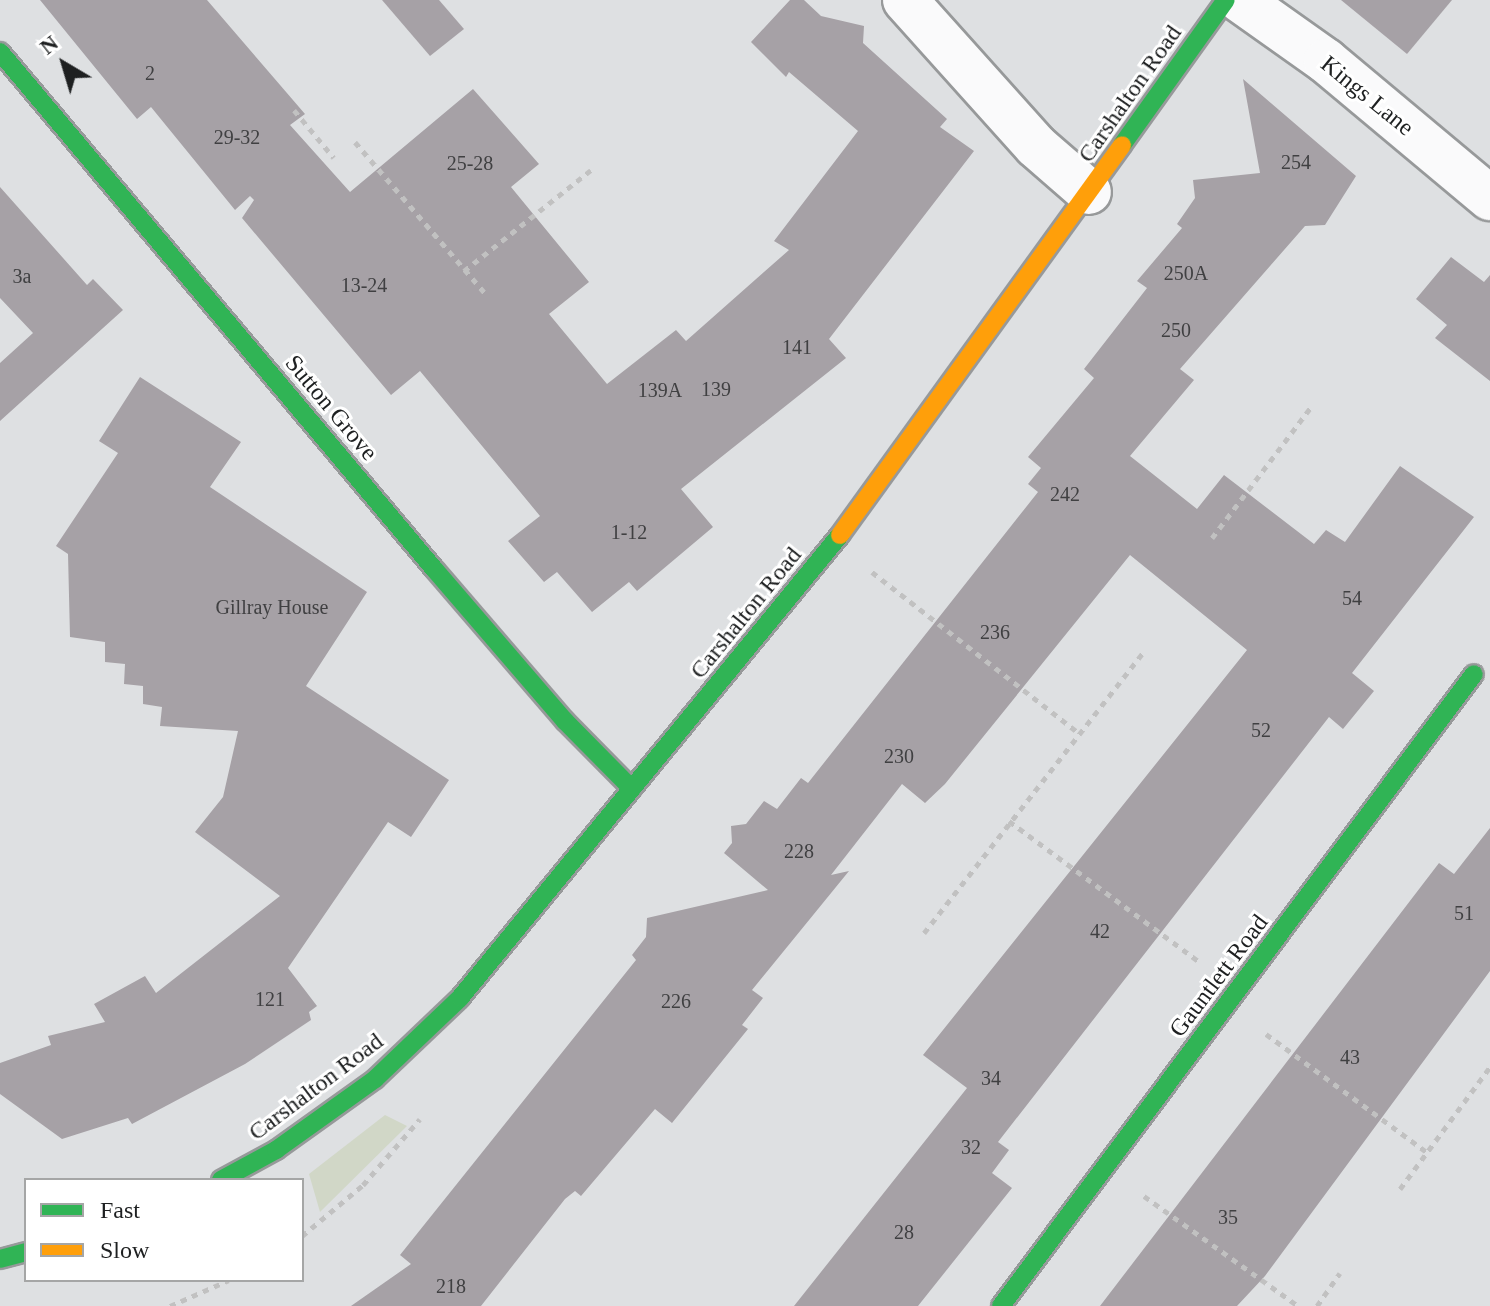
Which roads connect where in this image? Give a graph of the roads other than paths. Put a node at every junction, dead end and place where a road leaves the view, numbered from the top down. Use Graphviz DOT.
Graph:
graph roads {
  1 [pos="905,0"];
  2 [pos="1226,0"];
  3 [pos="1240,0"];
  4 [pos="0,52"];
  5 [pos="1089,192"];
  6 [pos="1490,198"];
  7 [pos="1474,674"];
  8 [pos="632,789"];
  9 [pos="225,1178"];
  10 [pos="24,1253"];
  11 [pos="0,1259"];
  12 [pos="1001,1306"];
  1 -- 5 [label="street"];
  2 -- 5 [label="main road, Carshalton Road"];
  3 -- 6 [label="street, Kings Lane"];
  4 -- 8 [label="main road, Sutton Grove"];
  5 -- 8 [label="main road, Carshalton Road"];
  7 -- 12 [label="main road, Gauntlett Road"];
  8 -- 9 [label="main road, Carshalton Road"];
  10 -- 11 [label="main road"];
}
